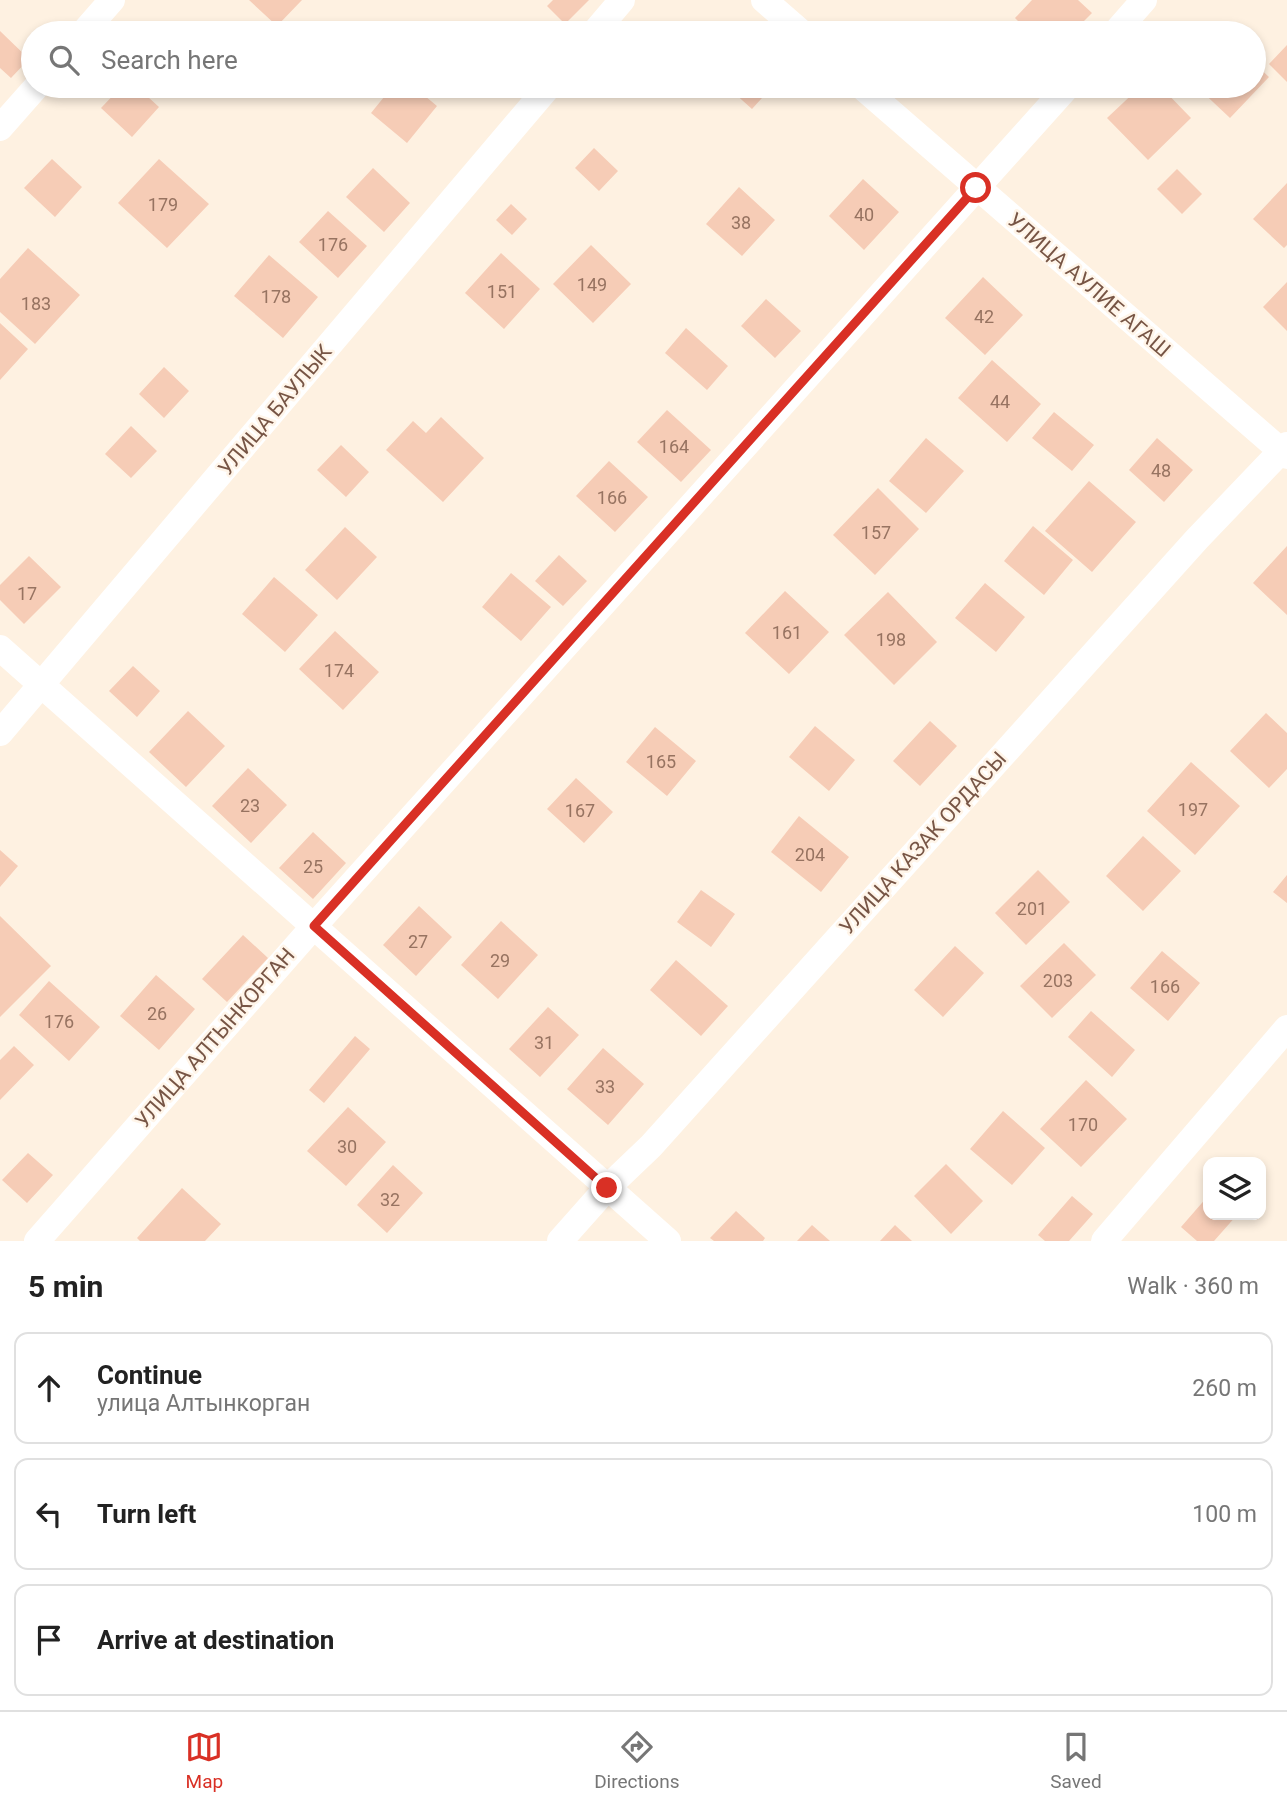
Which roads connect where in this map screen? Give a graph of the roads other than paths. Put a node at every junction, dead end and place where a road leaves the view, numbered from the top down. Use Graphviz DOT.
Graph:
graph roads {
  1 [pos="112,0"];
  2 [pos="622,0"];
  3 [pos="764,0"];
  4 [pos="1144,0"];
  5 [pos="94,21"];
  6 [pos="604,21"];
  7 [pos="788,21"];
  8 [pos="1126,21"];
  9 [pos="26,98"];
  10 [pos="539,98"];
  11 [pos="875,98"];
  12 [pos="1057,98"];
  13 [pos="0,128"];
  14 [pos="976,188"];
  15 [pos="1285,451"];
  16 [pos="0,648"];
  17 [pos="43,685"];
  18 [pos="0,733"];
  19 [pos="314,926"];
  20 [pos="1287,1028"];
  21 [pos="607,1188"];
  22 [pos="37,1241"];
  23 [pos="560,1241"];
  24 [pos="668,1241"];
  25 [pos="1104,1241"];
  1 -- 5 [label="street"];
  2 -- 6 [label="street"];
  3 -- 7 [label="street"];
  4 -- 8 [label="street"];
  9 -- 13 [label="street"];
  10 -- 17 [label="street, УЛИЦА БАУЛЫК"];
  11 -- 14 [label="street, УЛИЦА АУЛИЕ АГАШ"];
  12 -- 14 [label="street, УЛИЦА АЛТЫНКОРГАН"];
  14 -- 15 [label="street, УЛИЦА АУЛИЕ АГАШ"];
  14 -- 19 [label="street, УЛИЦА АЛТЫНКОРГАН"];
  15 -- 21 [label="street, УЛИЦА КАЗАК ОРДАСЫ"];
  16 -- 17 [label="street"];
  17 -- 18 [label="street, УЛИЦА БАУЛЫК"];
  17 -- 19 [label="street"];
  19 -- 21 [label="street"];
  19 -- 22 [label="street, УЛИЦА АЛТЫНКОРГАН"];
  20 -- 25 [label="street"];
  21 -- 23 [label="street, УЛИЦА КАЗАК ОРДАСЫ"];
  21 -- 24 [label="street"];
}
